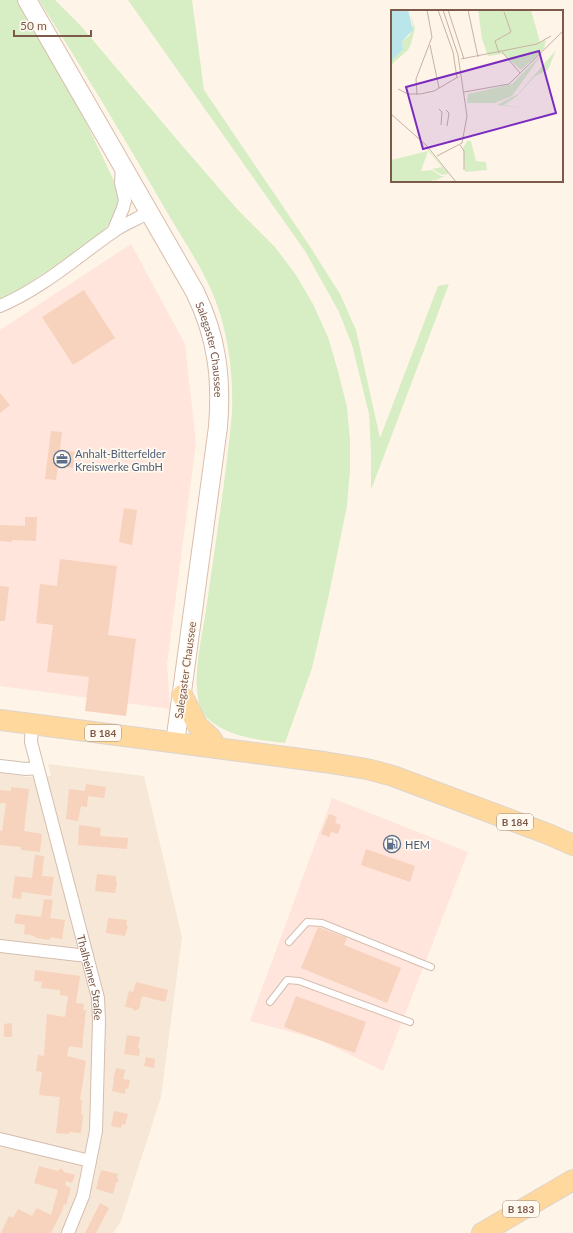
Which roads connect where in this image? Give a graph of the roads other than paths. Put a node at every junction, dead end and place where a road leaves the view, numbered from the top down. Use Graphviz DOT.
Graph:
graph roads {
  1 [pos="27,0"];
  2 [pos="122,166"];
  3 [pos="149,212"];
  4 [pos="112,233"];
  5 [pos="0,306"];
  6 [pos="182,696"];
  7 [pos="0,720"];
  8 [pos="32,724"];
  9 [pos="175,743"];
  10 [pos="217,748"];
  11 [pos="0,766"];
  12 [pos="37,768"];
  13 [pos="573,845"];
  14 [pos="289,942"];
  15 [pos="0,946"];
  16 [pos="87,956"];
  17 [pos="431,967"];
  18 [pos="270,1002"];
  19 [pos="410,1022"];
  20 [pos="0,1139"];
  21 [pos="90,1161"];
  22 [pos="573,1180"];
  23 [pos="68,1233"];
  24 [pos="482,1233"];
  1 -- 2 [label="main road, Salegaster Chaussee"];
  2 -- 3 [label="main road, Salegaster Chaussee"];
  2 -- 4 [label="street"];
  3 -- 4 [label="street"];
  3 -- 6 [label="main road, Salegaster Chaussee"];
  4 -- 5 [label="street"];
  6 -- 9 [label="main road, Salegaster Chaussee"];
  6 -- 10 [label="main road"];
  7 -- 8 [label="main road, B 184"];
  8 -- 9 [label="main road, B 184"];
  8 -- 12 [label="street, Thalheimer Straße"];
  9 -- 10 [label="main road, B 184"];
  10 -- 13 [label="main road, B 184"];
  11 -- 12 [label="street"];
  12 -- 16 [label="street, Thalheimer Straße"];
  14 -- 17 [label="lane"];
  15 -- 16 [label="street"];
  16 -- 21 [label="street, Thalheimer Straße"];
  18 -- 19 [label="lane"];
  20 -- 21 [label="street"];
  21 -- 23 [label="street, Thalheimer Straße"];
  22 -- 24 [label="main road, B 183"];
}
